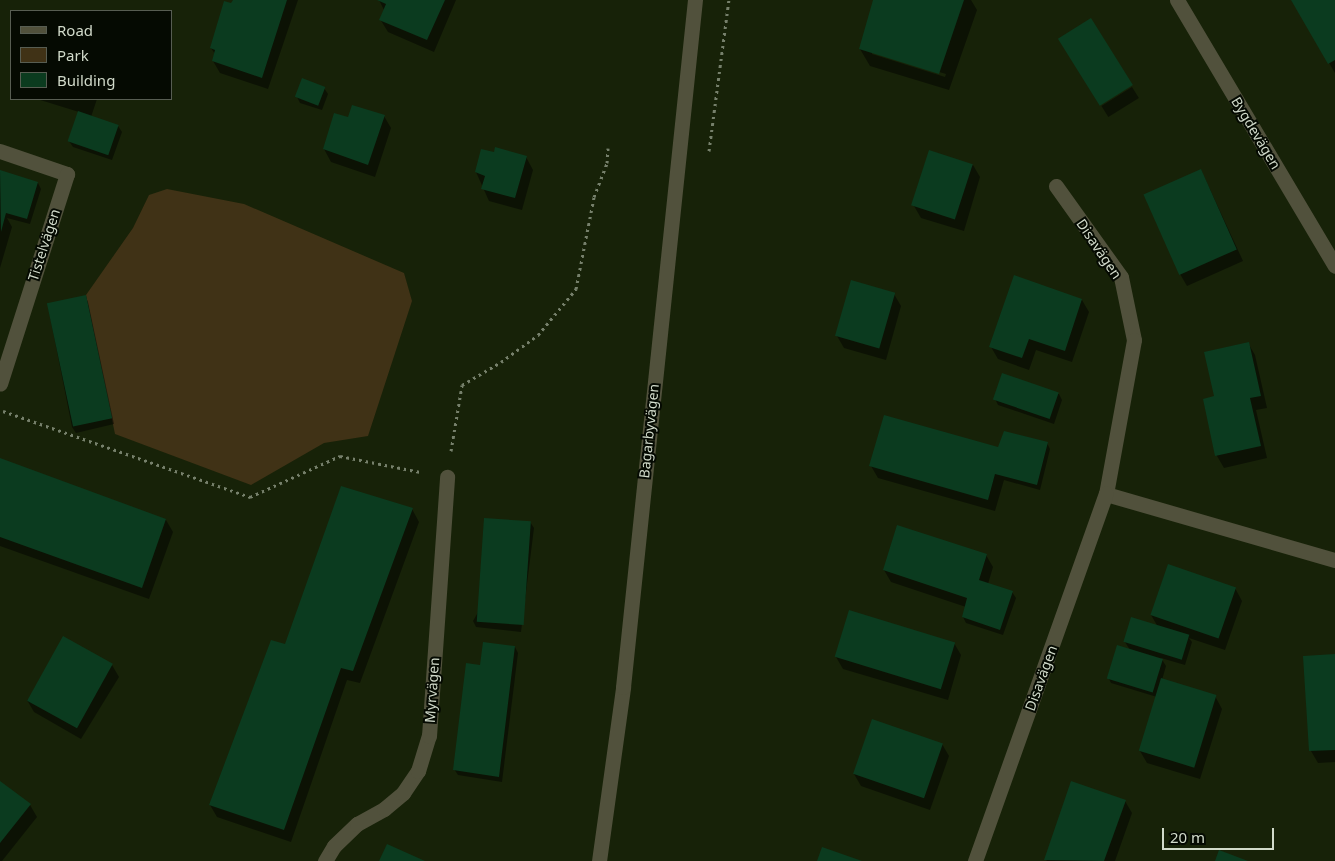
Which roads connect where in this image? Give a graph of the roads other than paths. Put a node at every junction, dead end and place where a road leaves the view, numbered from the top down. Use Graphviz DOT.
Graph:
graph roads {
  1 [pos="695,0"];
  2 [pos="1177,0"];
  3 [pos="0,151"];
  4 [pos="1056,186"];
  5 [pos="1335,266"];
  6 [pos="0,384"];
  7 [pos="446,477"];
  8 [pos="1106,494"];
  9 [pos="1335,560"];
  10 [pos="325,861"];
  11 [pos="599,861"];
  12 [pos="975,861"];
  1 -- 11 [label="street, Bagarbyvägen"];
  2 -- 5 [label="street, Bygdevägen"];
  3 -- 6 [label="street, Tistelvägen"];
  4 -- 8 [label="street, Disavägen"];
  7 -- 10 [label="street, Myrvägen"];
  8 -- 9 [label="street"];
  8 -- 12 [label="street, Disavägen"];
}
